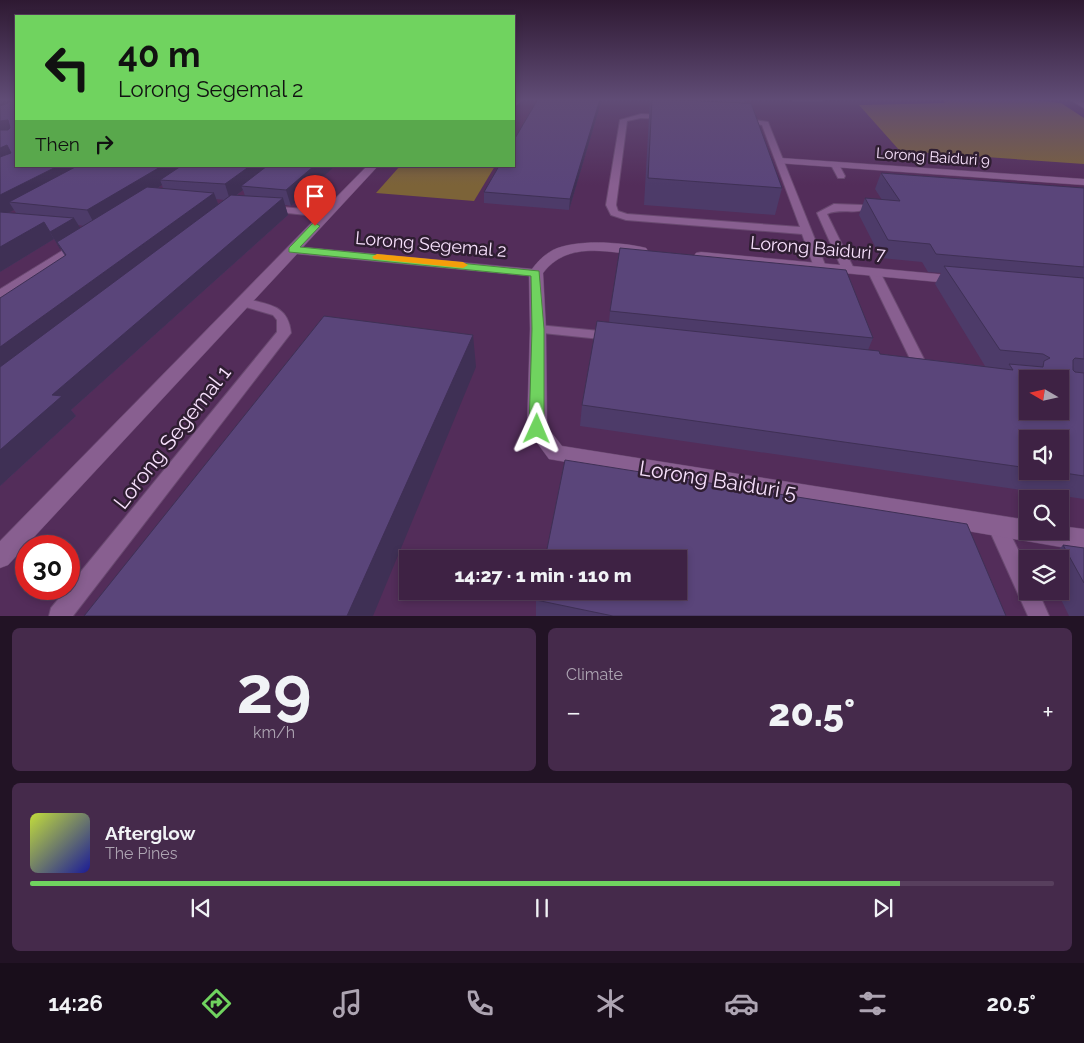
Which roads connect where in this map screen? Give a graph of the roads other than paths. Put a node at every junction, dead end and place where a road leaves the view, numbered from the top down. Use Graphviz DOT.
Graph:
graph roads {
  1 [pos="623,128"];
  2 [pos="766,128"];
  3 [pos="780,161"];
  4 [pos="835,165"];
  5 [pos="372,167"];
  6 [pos="841,176"];
  7 [pos="1084,182"];
  8 [pos="261,208"];
  9 [pos="862,208"];
  10 [pos="326,214"];
  11 [pos="807,231"];
  12 [pos="90,237"];
  13 [pos="292,250"];
  14 [pos="657,253"];
  15 [pos="686,255"];
  16 [pos="820,267"];
  17 [pos="848,269"];
  18 [pos="874,272"];
  19 [pos="536,273"];
  20 [pos="970,281"];
  21 [pos="0,295"];
  22 [pos="242,302"];
  23 [pos="538,329"];
  24 [pos="627,338"];
  25 [pos="903,367"];
  26 [pos="997,527"];
  27 [pos="1084,540"];
  28 [pos="0,557"];
  29 [pos="59,616"];
  30 [pos="1039,616"];
  1 -- 11 [label="lane"];
  2 -- 3 [label="lane"];
  3 -- 4 [label="street, Lorong Baiduri 9"];
  3 -- 11 [label="lane"];
  4 -- 6 [label="lane"];
  4 -- 7 [label="street, Lorong Baiduri 9"];
  5 -- 10 [label="street, Lorong Segemal 1"];
  8 -- 10 [label="lane"];
  9 -- 17 [label="lane"];
  10 -- 13 [label="street, Lorong Segemal 1"];
  11 -- 16 [label="lane"];
  12 -- 21 [label="street"];
  13 -- 19 [label="street, Lorong Segemal 2"];
  13 -- 22 [label="street, Lorong Segemal 1"];
  14 -- 19 [label="street"];
  15 -- 16 [label="street, Lorong Baiduri 7"];
  16 -- 17 [label="street, Lorong Baiduri 7"];
  17 -- 18 [label="street, Lorong Baiduri 7"];
  18 -- 20 [label="street, Lorong Baiduri 7"];
  18 -- 25 [label="lane"];
  19 -- 23 [label="street, Lorong Baiduri 5"];
  22 -- 28 [label="street, Lorong Segemal 1"];
  22 -- 29 [label="lane, Lorong Segemal 1"];
  23 -- 24 [label="lane"];
  23 -- 26 [label="street, Lorong Baiduri 5"];
  26 -- 27 [label="street, Lorong Baiduri 5"];
  26 -- 30 [label="lane"];
}
